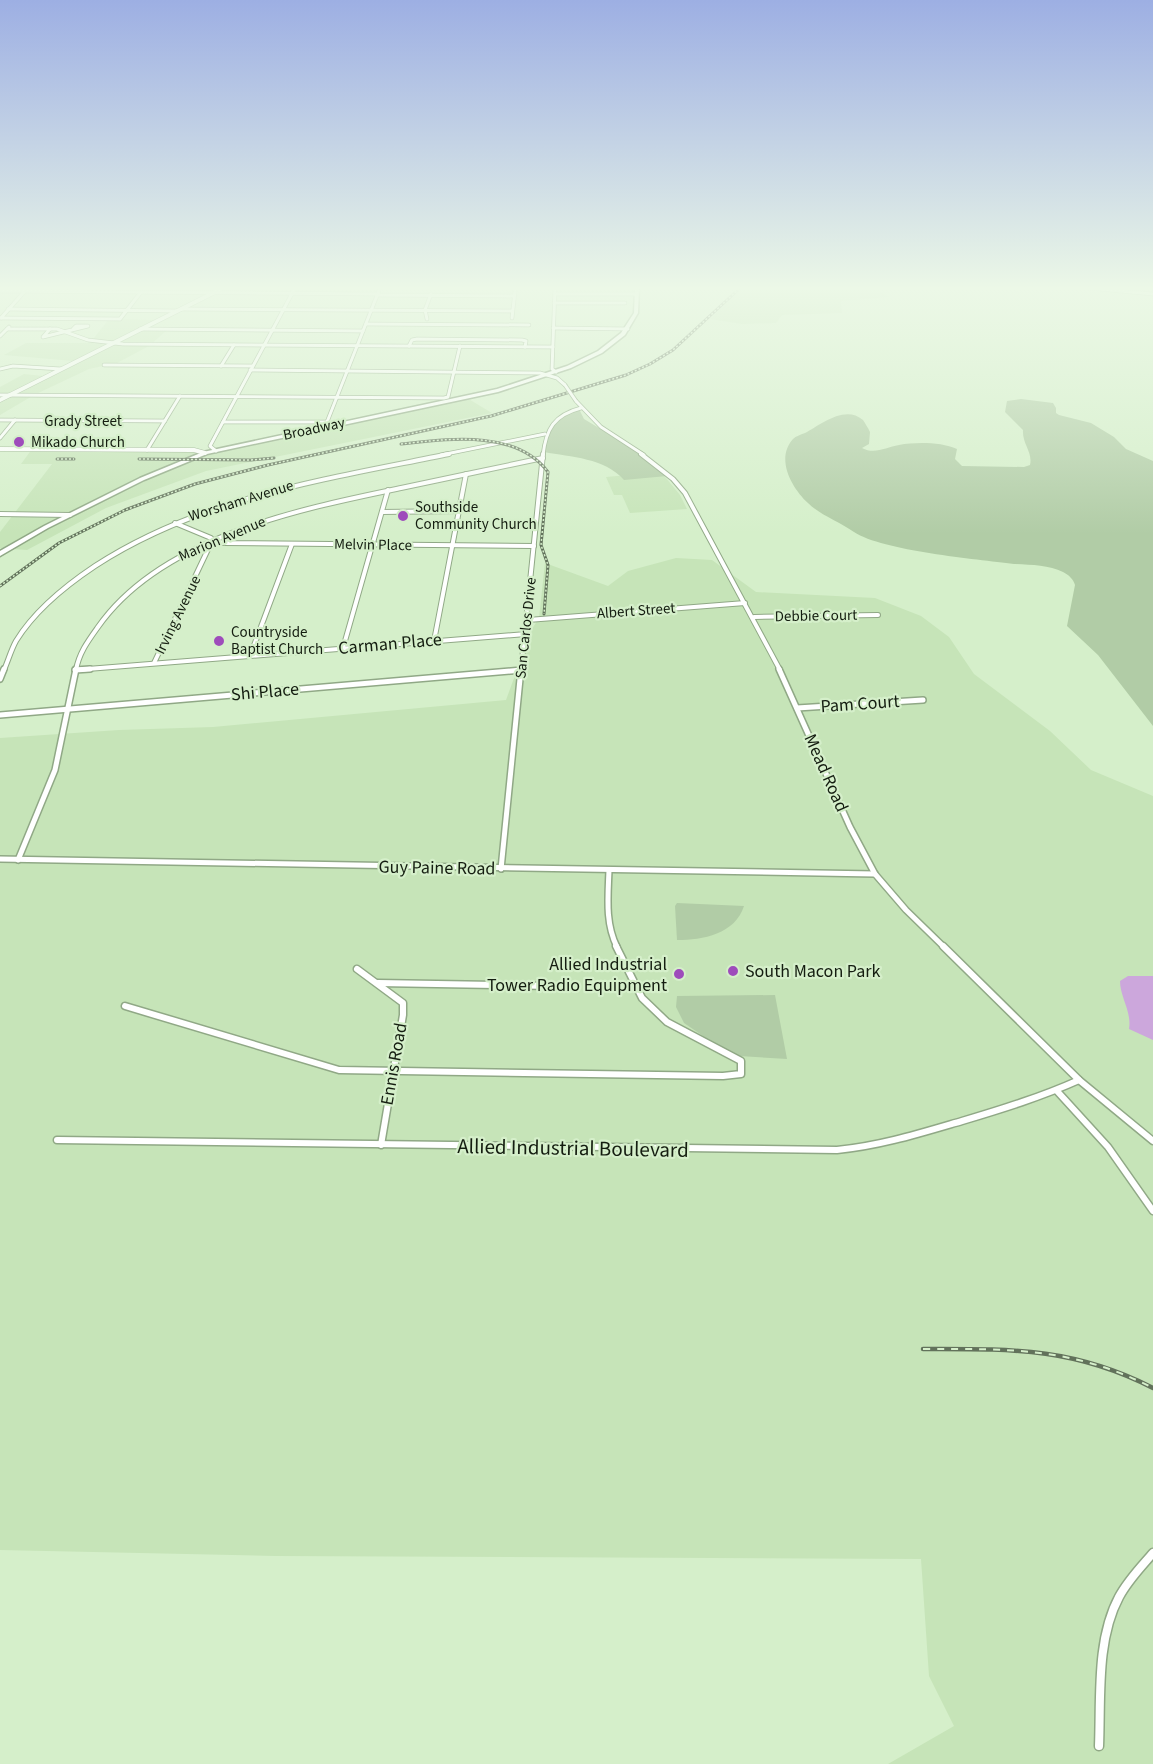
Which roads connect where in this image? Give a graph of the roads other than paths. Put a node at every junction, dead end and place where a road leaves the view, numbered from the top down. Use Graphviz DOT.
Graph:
graph roads {
  1 [pos="60,370"];
  2 [pos="250,370"];
  3 [pos="325,370"];
  4 [pos="560,370"];
  5 [pos="347,371"];
  6 [pos="454,372"];
  7 [pos="556,372"];
  8 [pos="548,375"];
  9 [pos="565,385"];
  10 [pos="0,395"];
  11 [pos="9,396"];
  12 [pos="180,396"];
  13 [pos="236,397"];
  14 [pos="337,398"];
  15 [pos="0,400"];
  16 [pos="442,400"];
  17 [pos="576,401"];
  18 [pos="581,408"];
  19 [pos="0,420"];
  20 [pos="15,420"];
  21 [pos="165,421"];
  22 [pos="223,422"];
  23 [pos="329,424"];
  24 [pos="545,434"];
  25 [pos="0,438"];
  26 [pos="0,449"];
  27 [pos="147,450"];
  28 [pos="216,451"];
  29 [pos="205,453"];
  30 [pos="543,458"];
  31 [pos="466,474"];
  32 [pos="388,490"];
  33 [pos="459,511"];
  34 [pos="382,512"];
  35 [pos="0,514"];
  36 [pos="70,515"];
  37 [pos="174,523"];
  38 [pos="212,541"];
  39 [pos="292,544"];
  40 [pos="373,545"];
  41 [pos="453,545"];
  42 [pos="534,546"];
  43 [pos="2,552"];
  44 [pos="745,603"];
  45 [pos="878,615"];
  46 [pos="754,617"];
  47 [pos="528,620"];
  48 [pos="526,634"];
  49 [pos="434,640"];
  50 [pos="343,648"];
  51 [pos="249,656"];
  52 [pos="154,663"];
  53 [pos="75,670"];
  54 [pos="522,670"];
  55 [pos="0,678"];
  56 [pos="923,700"];
  57 [pos="797,708"];
  58 [pos="68,709"];
  59 [pos="0,715"];
  60 [pos="0,860"];
  61 [pos="18,860"];
  62 [pos="501,869"];
  63 [pos="609,870"];
  64 [pos="875,874"];
  65 [pos="357,969"];
  66 [pos="374,982"];
  67 [pos="553,986"];
  68 [pos="125,1006"];
  69 [pos="393,1072"];
  70 [pos="1079,1080"];
  71 [pos="1057,1091"];
  72 [pos="57,1140"];
  73 [pos="1153,1141"];
  74 [pos="381,1145"];
  75 [pos="1153,1210"];
  76 [pos="1153,1553"];
  77 [pos="1099,1746"];
  1 -- 11 [label="street"];
  2 -- 13 [label="street"];
  3 -- 5 [label="street"];
  4 -- 7 [label="main road, Broadway"];
  5 -- 6 [label="street"];
  5 -- 14 [label="street"];
  6 -- 8 [label="street"];
  6 -- 16 [label="street"];
  7 -- 8 [label="main road, Broadway"];
  8 -- 9 [label="street, Mead Road"];
  8 -- 16 [label="main road, Broadway"];
  9 -- 17 [label="street, Mead Road, bridge"];
  10 -- 11 [label="street"];
  11 -- 12 [label="street"];
  11 -- 15 [label="street"];
  12 -- 13 [label="street"];
  12 -- 21 [label="street"];
  13 -- 14 [label="street"];
  13 -- 22 [label="street"];
  14 -- 16 [label="street"];
  14 -- 23 [label="street"];
  16 -- 23 [label="main road, Broadway"];
  17 -- 18 [label="street, Mead Road"];
  18 -- 24 [label="street"];
  18 -- 44 [label="street, Mead Road"];
  19 -- 20 [label="street, Grady Street"];
  20 -- 21 [label="street, Grady Street"];
  20 -- 25 [label="street"];
  21 -- 27 [label="street"];
  22 -- 23 [label="street"];
  22 -- 28 [label="street"];
  23 -- 28 [label="main road, Broadway"];
  24 -- 30 [label="street, San Carlos Drive"];
  24 -- 37 [label="street, Worsham Avenue"];
  26 -- 27 [label="street"];
  27 -- 29 [label="street"];
  28 -- 29 [label="main road, Broadway"];
  29 -- 36 [label="main road, Broadway"];
  30 -- 31 [label="street, Marion Avenue"];
  30 -- 42 [label="street, San Carlos Drive"];
  31 -- 32 [label="street, Marion Avenue"];
  31 -- 33 [label="street"];
  32 -- 34 [label="street"];
  32 -- 38 [label="street, Marion Avenue"];
  33 -- 34 [label="street"];
  33 -- 41 [label="street"];
  34 -- 40 [label="street"];
  35 -- 36 [label="street"];
  36 -- 43 [label="main road, Broadway"];
  37 -- 38 [label="street"];
  37 -- 55 [label="street, Worsham Avenue"];
  38 -- 39 [label="street, Melvin Place"];
  38 -- 52 [label="street, Irving Avenue"];
  38 -- 53 [label="street, Marion Avenue"];
  39 -- 40 [label="street, Melvin Place"];
  39 -- 51 [label="street"];
  40 -- 41 [label="street, Melvin Place"];
  40 -- 50 [label="street"];
  41 -- 42 [label="street, Melvin Place"];
  41 -- 49 [label="street"];
  42 -- 47 [label="street, San Carlos Drive"];
  44 -- 46 [label="street, Mead Road"];
  44 -- 47 [label="street, Albert Street"];
  45 -- 46 [label="street, Debbie Court"];
  46 -- 57 [label="street, Mead Road"];
  47 -- 48 [label="street, San Carlos Drive"];
  48 -- 49 [label="street, Carman Place"];
  48 -- 54 [label="street, San Carlos Drive"];
  49 -- 50 [label="street, Carman Place"];
  50 -- 51 [label="street, Carman Place"];
  51 -- 52 [label="street, Carman Place"];
  52 -- 53 [label="street, Carman Place"];
  53 -- 58 [label="street, Marion Avenue"];
  54 -- 58 [label="street, Shi Place"];
  54 -- 62 [label="street, San Carlos Drive"];
  56 -- 57 [label="street, Pam Court"];
  57 -- 64 [label="street, Mead Road"];
  58 -- 59 [label="street, Shi Place"];
  58 -- 61 [label="street, Marion Avenue"];
  60 -- 61 [label="street, Guy Paine Road"];
  61 -- 62 [label="street, Guy Paine Road"];
  62 -- 63 [label="street, Guy Paine Road"];
  63 -- 64 [label="street, Guy Paine Road"];
  63 -- 69 [label="street"];
  64 -- 70 [label="street, Mead Road"];
  65 -- 66 [label="street, Ennis Road"];
  66 -- 67 [label="street"];
  66 -- 69 [label="street, Ennis Road"];
  68 -- 69 [label="street"];
  69 -- 74 [label="street, Ennis Road"];
  70 -- 71 [label="street, Allied Industrial Boulevard"];
  70 -- 73 [label="street, Mead Road"];
  71 -- 74 [label="street, Allied Industrial Boulevard"];
  71 -- 75 [label="street"];
  72 -- 74 [label="street, Allied Industrial Boulevard"];
  76 -- 77 [label="street"];
}
